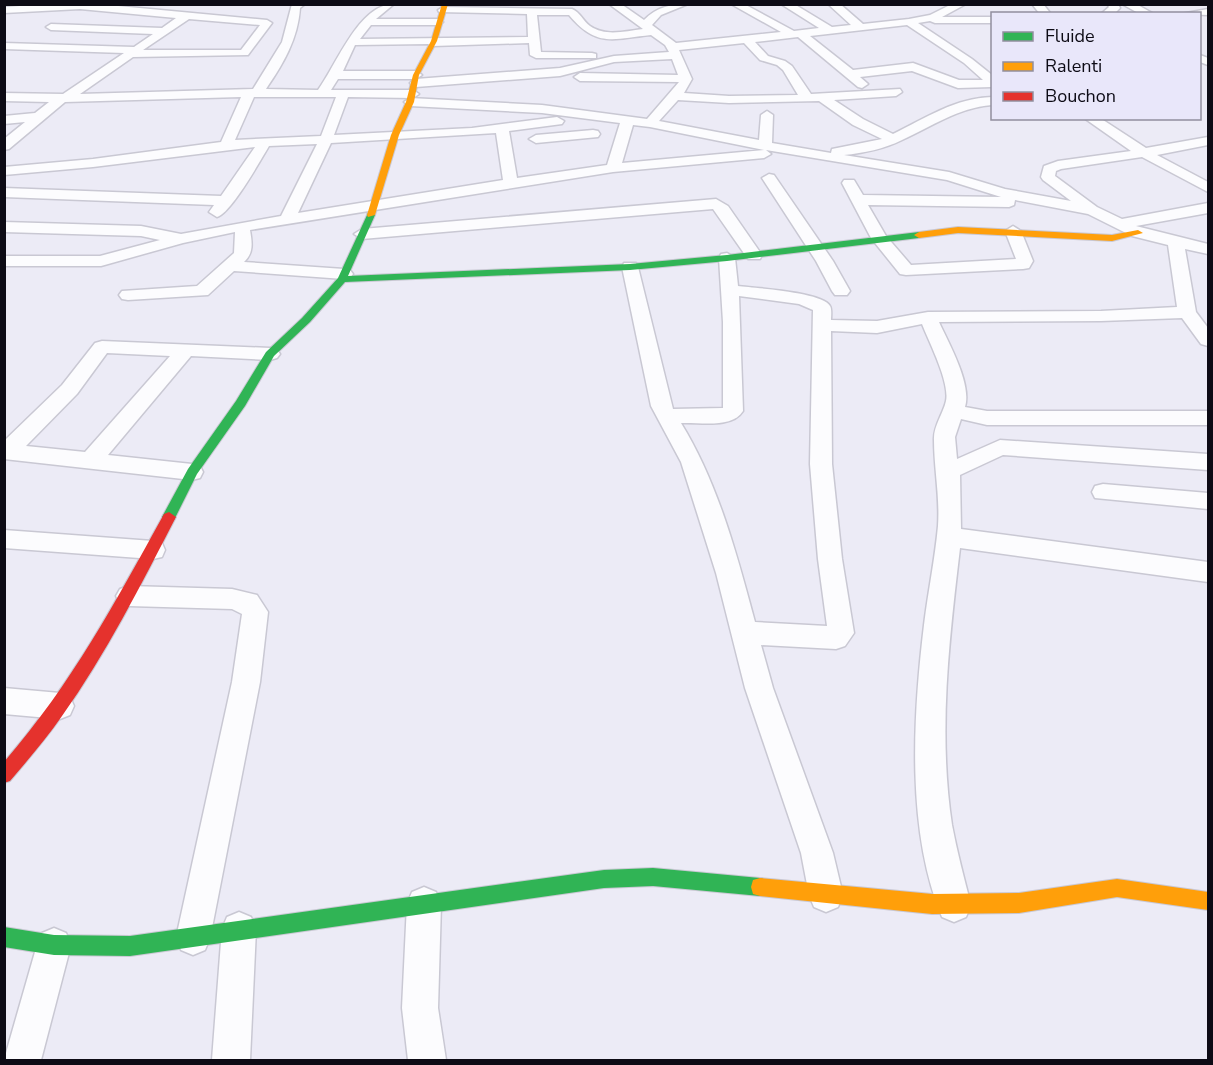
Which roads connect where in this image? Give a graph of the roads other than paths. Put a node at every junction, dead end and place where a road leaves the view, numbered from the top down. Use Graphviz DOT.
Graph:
graph roads {
  1 [pos="159,4"];
  2 [pos="389,4"];
  3 [pos="614,4"];
  4 [pos="683,4"];
  5 [pos="736,4"];
  6 [pos="786,4"];
  7 [pos="833,4"];
  8 [pos="961,4"];
  9 [pos="967,4"];
  10 [pos="1127,4"];
  11 [pos="57,6"];
  12 [pos="87,6"];
  13 [pos="294,6"];
  14 [pos="211,7"];
  15 [pos="11,8"];
  16 [pos="544,8"];
  17 [pos="492,11"];
  18 [pos="442,12"];
  19 [pos="532,12"];
  20 [pos="1145,12"];
  21 [pos="145,14"];
  22 [pos="189,16"];
  23 [pos="237,20"];
  24 [pos="905,20"];
  25 [pos="988,20"];
  26 [pos="367,22"];
  27 [pos="860,27"];
  28 [pos="650,28"];
  29 [pos="829,30"];
  30 [pos="164,31"];
  31 [pos="225,33"];
  32 [pos="487,34"];
  33 [pos="797,34"];
  34 [pos="746,38"];
  35 [pos="535,40"];
  36 [pos="351,42"];
  37 [pos="433,42"];
  38 [pos="215,43"];
  39 [pos="4,46"];
  40 [pos="674,51"];
  41 [pos="134,52"];
  42 [pos="204,54"];
  43 [pos="614,59"];
  44 [pos="968,61"];
  45 [pos="913,67"];
  46 [pos="574,69"];
  47 [pos="851,74"];
  48 [pos="334,75"];
  49 [pos="686,79"];
  50 [pos="991,80"];
  51 [pos="991,82"];
  52 [pos="414,89"];
  53 [pos="896,92"];
  54 [pos="253,94"];
  55 [pos="873,94"];
  56 [pos="321,95"];
  57 [pos="343,95"];
  58 [pos="673,96"];
  59 [pos="4,97"];
  60 [pos="806,97"];
  61 [pos="821,97"];
  62 [pos="64,98"];
  63 [pos="991,101"];
  64 [pos="718,109"];
  65 [pos="767,115"];
  66 [pos="590,116"];
  67 [pos="39,117"];
  68 [pos="4,120"];
  69 [pos="1093,120"];
  70 [pos="627,121"];
  71 [pos="650,123"];
  72 [pos="502,129"];
  73 [pos="593,134"];
  74 [pos="395,135"];
  75 [pos="706,136"];
  76 [pos="326,139"];
  77 [pos="892,139"];
  78 [pos="265,141"];
  79 [pos="1209,141"];
  80 [pos="226,145"];
  81 [pos="499,145"];
  82 [pos="4,146"];
  83 [pos="765,146"];
  84 [pos="431,148"];
  85 [pos="391,150"];
  86 [pos="793,151"];
  87 [pos="1144,153"];
  88 [pos="814,155"];
  89 [pos="93,164"];
  90 [pos="613,168"];
  91 [pos="4,171"];
  92 [pos="769,178"];
  93 [pos="511,183"];
  94 [pos="849,183"];
  95 [pos="1209,188"];
  96 [pos="4,192"];
  97 [pos="67,193"];
  98 [pos="859,200"];
  99 [pos="226,201"];
  100 [pos="376,206"];
  101 [pos="1209,208"];
  102 [pos="1092,210"];
  103 [pos="288,218"];
  104 [pos="1120,224"];
  105 [pos="4,226"];
  106 [pos="242,226"];
  107 [pos="32,227"];
  108 [pos="1013,231"];
  109 [pos="1138,233"];
  110 [pos="202,234"];
  111 [pos="362,234"];
  112 [pos="879,238"];
  113 [pos="180,239"];
  114 [pos="1176,241"];
  115 [pos="815,247"];
  116 [pos="1209,249"];
  117 [pos="4,254"];
  118 [pos="754,255"];
  119 [pos="727,258"];
  120 [pos="4,261"];
  121 [pos="230,266"];
  122 [pos="630,267"];
  123 [pos="343,277"];
  124 [pos="730,290"];
  125 [pos="841,291"];
  126 [pos="128,295"];
  127 [pos="1187,312"];
  128 [pos="928,317"];
  129 [pos="824,325"];
  130 [pos="1209,340"];
  131 [pos="185,351"];
  132 [pos="270,354"];
  133 [pos="953,411"];
  134 [pos="666,416"];
  135 [pos="1209,418"];
  136 [pos="6,451"];
  137 [pos="90,461"];
  138 [pos="1209,462"];
  139 [pos="946,465"];
  140 [pos="192,472"];
  141 [pos="1103,492"];
  142 [pos="1209,501"];
  143 [pos="949,537"];
  144 [pos="4,539"];
  145 [pos="153,550"];
  146 [pos="1209,572"];
  147 [pos="129,596"];
  148 [pos="746,633"];
  149 [pos="4,701"];
  150 [pos="60,706"];
  151 [pos="4,775"];
  152 [pos="826,895"];
  153 [pos="1209,901"];
  154 [pos="424,904"];
  155 [pos="954,905"];
  156 [pos="239,929"];
  157 [pos="4,937"];
  158 [pos="193,938"];
  159 [pos="54,945"];
  160 [pos="22,1060"];
  161 [pos="231,1060"];
  162 [pos="427,1060"];
  1 -- 21 [label="street"];
  2 -- 26 [label="street"];
  3 -- 28 [label="street"];
  4 -- 28 [label="street"];
  5 -- 33 [label="street"];
  6 -- 29 [label="street"];
  7 -- 27 [label="street"];
  8 -- 24 [label="street"];
  9 -- 25 [label="street"];
  10 -- 20 [label="street"];
  11 -- 12 [label="street"];
  11 -- 15 [label="street"];
  12 -- 21 [label="street"];
  12 -- 30 [label="street"];
  13 -- 54 [label="street"];
  14 -- 22 [label="street"];
  16 -- 19 [label="street"];
  16 -- 28 [label="street"];
  17 -- 18 [label="street"];
  17 -- 19 [label="street"];
  17 -- 32 [label="street"];
  18 -- 26 [label="street"];
  18 -- 37 [label="street"];
  19 -- 35 [label="street"];
  21 -- 22 [label="street"];
  22 -- 23 [label="street"];
  22 -- 30 [label="street"];
  23 -- 31 [label="street"];
  23 -- 42 [label="street"];
  24 -- 25 [label="street"];
  24 -- 27 [label="street"];
  24 -- 44 [label="street"];
  26 -- 36 [label="street"];
  27 -- 29 [label="street"];
  28 -- 40 [label="street"];
  29 -- 33 [label="street"];
  30 -- 41 [label="street"];
  32 -- 35 [label="street"];
  32 -- 37 [label="street"];
  33 -- 34 [label="street"];
  33 -- 47 [label="street"];
  34 -- 40 [label="street"];
  34 -- 60 [label="street"];
  35 -- 43 [label="street"];
  36 -- 37 [label="street"];
  36 -- 48 [label="street"];
  37 -- 52 [label="street"];
  38 -- 42 [label="street"];
  39 -- 41 [label="street"];
  40 -- 43 [label="street"];
  40 -- 49 [label="street"];
  41 -- 42 [label="street"];
  41 -- 62 [label="street"];
  43 -- 46 [label="street"];
  44 -- 45 [label="street"];
  44 -- 50 [label="street"];
  45 -- 47 [label="street"];
  45 -- 51 [label="street"];
  46 -- 49 [label="street"];
  46 -- 52 [label="street"];
  47 -- 55 [label="street"];
  48 -- 52 [label="street"];
  48 -- 56 [label="street"];
  49 -- 58 [label="street"];
  52 -- 57 [label="street"];
  52 -- 66 [label="street"];
  52 -- 74 [label="street"];
  53 -- 55 [label="street"];
  54 -- 56 [label="street"];
  54 -- 62 [label="street"];
  54 -- 80 [label="street"];
  55 -- 61 [label="street"];
  56 -- 57 [label="street"];
  57 -- 76 [label="street"];
  58 -- 64 [label="street"];
  58 -- 71 [label="street"];
  59 -- 62 [label="street"];
  60 -- 61 [label="street"];
  60 -- 64 [label="street"];
  61 -- 77 [label="street"];
  62 -- 67 [label="street"];
  63 -- 77 [label="street"];
  64 -- 75 [label="street"];
  65 -- 83 [label="street"];
  66 -- 70 [label="street"];
  66 -- 72 [label="street"];
  67 -- 68 [label="street"];
  67 -- 82 [label="street"];
  69 -- 87 [label="street"];
  70 -- 71 [label="street"];
  70 -- 90 [label="street"];
  71 -- 75 [label="street"];
  72 -- 74 [label="street"];
  72 -- 81 [label="street"];
  73 -- 81 [label="street"];
  74 -- 76 [label="street"];
  74 -- 85 [label="street"];
  75 -- 83 [label="street"];
  76 -- 78 [label="street"];
  76 -- 103 [label="street"];
  77 -- 88 [label="street"];
  78 -- 80 [label="street"];
  78 -- 99 [label="street"];
  79 -- 87 [label="street"];
  80 -- 89 [label="street"];
  81 -- 93 [label="street"];
  83 -- 86 [label="street"];
  84 -- 85 [label="street"];
  85 -- 100 [label="street"];
  86 -- 88 [label="street"];
  86 -- 90 [label="street"];
  87 -- 95 [label="street"];
  87 -- 102 [label="street"];
  88 -- 102 [label="street"];
  89 -- 91 [label="street"];
  89 -- 97 [label="street"];
  90 -- 93 [label="street"];
  92 -- 115 [label="street"];
  93 -- 100 [label="street"];
  94 -- 98 [label="street"];
  96 -- 97 [label="street"];
  97 -- 99 [label="street"];
  97 -- 107 [label="street"];
  98 -- 102 [label="street"];
  98 -- 112 [label="street"];
  99 -- 110 [label="street"];
  100 -- 103 [label="street"];
  100 -- 111 [label="street"];
  101 -- 104 [label="street"];
  102 -- 104 [label="street"];
  103 -- 106 [label="street"];
  104 -- 109 [label="street"];
  105 -- 107 [label="street"];
  106 -- 110 [label="street"];
  106 -- 121 [label="street"];
  107 -- 113 [label="street"];
  107 -- 117 [label="street"];
  108 -- 109 [label="street"];
  108 -- 112 [label="street"];
  108 -- 112 [label="street"];
  109 -- 114 [label="street"];
  110 -- 113 [label="street"];
  111 -- 118 [label="street"];
  111 -- 123 [label="street"];
  112 -- 115 [label="street"];
  113 -- 120 [label="street"];
  114 -- 116 [label="street"];
  114 -- 127 [label="street"];
  115 -- 118 [label="street"];
  115 -- 125 [label="street"];
  118 -- 119 [label="street"];
  119 -- 122 [label="street"];
  119 -- 124 [label="street"];
  121 -- 123 [label="street"];
  121 -- 126 [label="street"];
  122 -- 123 [label="street"];
  122 -- 134 [label="street"];
  123 -- 132 [label="street"];
  124 -- 129 [label="street"];
  124 -- 134 [label="street"];
  127 -- 128 [label="street"];
  127 -- 130 [label="street"];
  128 -- 129 [label="street"];
  128 -- 133 [label="street"];
  129 -- 148 [label="street"];
  131 -- 132 [label="street"];
  131 -- 136 [label="street"];
  131 -- 137 [label="street"];
  132 -- 140 [label="street"];
  133 -- 135 [label="street"];
  133 -- 139 [label="street"];
  134 -- 148 [label="street"];
  136 -- 137 [label="street"];
  137 -- 140 [label="street"];
  138 -- 139 [label="street"];
  139 -- 143 [label="street"];
  140 -- 145 [label="street"];
  141 -- 142 [label="street"];
  143 -- 146 [label="street"];
  143 -- 155 [label="street"];
  144 -- 145 [label="street"];
  145 -- 147 [label="street"];
  147 -- 150 [label="street"];
  147 -- 158 [label="street"];
  148 -- 152 [label="street"];
  149 -- 150 [label="street"];
  150 -- 151 [label="street"];
  152 -- 154 [label="street"];
  152 -- 155 [label="street"];
  153 -- 155 [label="street"];
  154 -- 156 [label="street"];
  154 -- 162 [label="street"];
  156 -- 158 [label="street"];
  156 -- 161 [label="street"];
  157 -- 159 [label="street"];
  158 -- 159 [label="street"];
  159 -- 160 [label="street"];
}
